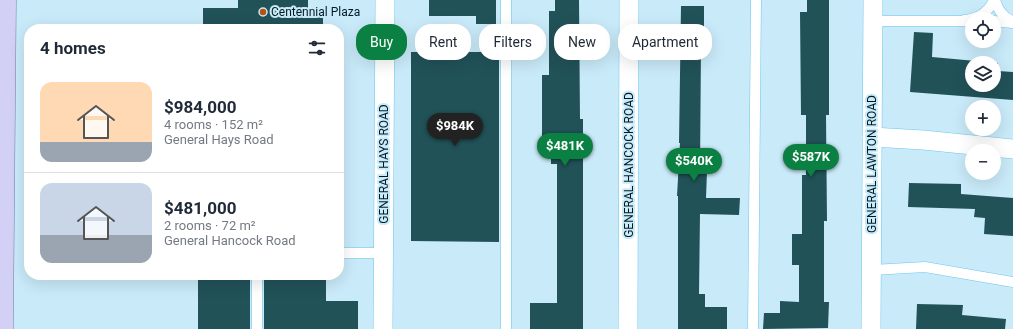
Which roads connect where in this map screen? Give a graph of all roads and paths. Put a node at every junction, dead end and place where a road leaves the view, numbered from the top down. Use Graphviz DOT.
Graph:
graph roads {
  1 [pos="5,0"];
  2 [pos="385,0"];
  3 [pos="506,0"];
  4 [pos="629,0"];
  5 [pos="756,0"];
  6 [pos="873,0"];
  7 [pos="995,0"];
  8 [pos="873,21"];
  9 [pos="959,21"];
  10 [pos="965,21"];
  11 [pos="1001,21"];
  12 [pos="1013,22"];
  13 [pos="2,82"];
  14 [pos="872,137"];
  15 [pos="1013,149"];
  16 [pos="344,253"];
  17 [pos="383,253"];
  18 [pos="872,270"];
  19 [pos="257,280"];
  20 [pos="1013,282"];
  21 [pos="2,329"];
  22 [pos="257,329"];
  23 [pos="382,329"];
  24 [pos="506,329"];
  25 [pos="628,329"];
  26 [pos="753,329"];
  27 [pos="871,329"];
  1 -- 13 [label="main road"];
  2 -- 17 [label="street, GENERAL HAYS ROAD"];
  3 -- 24 [label="lane"];
  4 -- 25 [label="street, GENERAL HANCOCK ROAD"];
  5 -- 26 [label="lane"];
  6 -- 8 [label="street, GENERAL LAWTON ROAD"];
  7 -- 9 [label="lane"];
  7 -- 12 [label="lane"];
  8 -- 9 [label="lane"];
  8 -- 14 [label="street, GENERAL LAWTON ROAD"];
  9 -- 10 [label="lane"];
  11 -- 12 [label="lane"];
  13 -- 21 [label="main road"];
  14 -- 15 [label="street"];
  14 -- 18 [label="street, GENERAL LAWTON ROAD"];
  16 -- 17 [label="lane"];
  17 -- 23 [label="street, GENERAL HAYS ROAD"];
  18 -- 20 [label="lane"];
  18 -- 27 [label="street, GENERAL LAWTON ROAD"];
  19 -- 22 [label="lane"];
}
